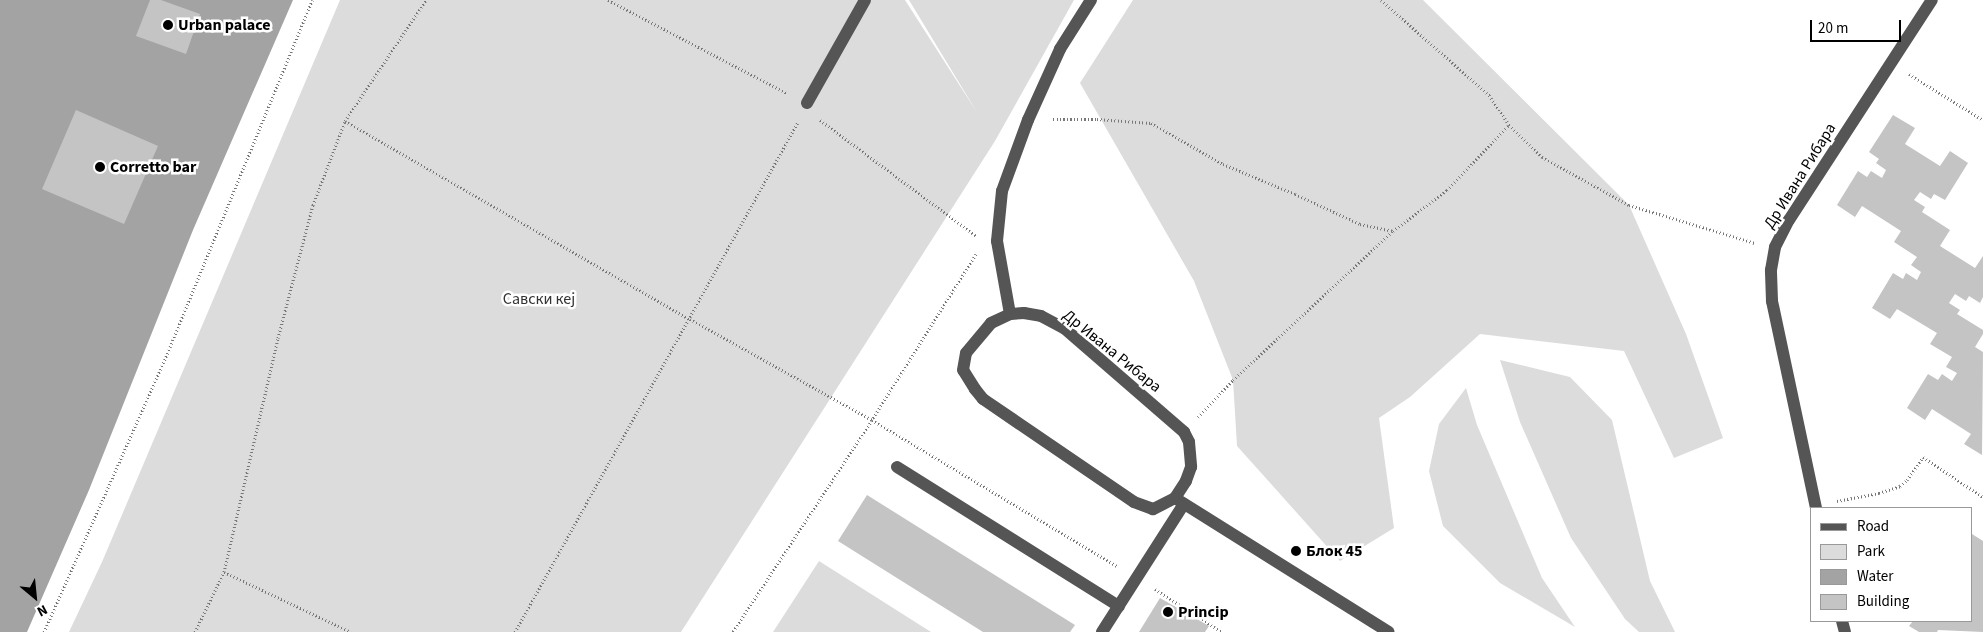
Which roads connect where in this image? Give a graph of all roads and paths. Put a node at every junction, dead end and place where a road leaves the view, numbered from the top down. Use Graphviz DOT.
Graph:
graph roads {
  1 [pos="312,0"];
  2 [pos="426,0"];
  3 [pos="608,0"];
  4 [pos="864,0"];
  5 [pos="1091,0"];
  6 [pos="1381,0"];
  7 [pos="1932,0"];
  8 [pos="1892,64"];
  9 [pos="807,103"];
  10 [pos="345,120"];
  11 [pos="1028,120"];
  12 [pos="1983,120"];
  13 [pos="1509,125"];
  14 [pos="1394,231"];
  15 [pos="1775,247"];
  16 [pos="1010,314"];
  17 [pos="690,319"];
  18 [pos="1184,432"];
  19 [pos="897,467"];
  20 [pos="1983,497"];
  21 [pos="1179,501"];
  22 [pos="1816,507"];
  23 [pos="224,572"];
  24 [pos="1119,606"];
  25 [pos="44,632"];
  26 [pos="195,632"];
  27 [pos="352,632"];
  28 [pos="515,632"];
  29 [pos="734,632"];
  30 [pos="1102,632"];
  31 [pos="1389,632"];
  1 -- 25 [label="path"];
  2 -- 10 [label="path"];
  3 -- 9 [label="path"];
  4 -- 9 [label="street"];
  5 -- 11 [label="street"];
  6 -- 13 [label="path"];
  7 -- 8 [label="street, Др Ивана Рибара"];
  8 -- 12 [label="path"];
  8 -- 15 [label="street, Др Ивана Рибара"];
  9 -- 17 [label="path"];
  10 -- 17 [label="path"];
  10 -- 23 [label="path"];
  11 -- 14 [label="path"];
  11 -- 16 [label="street"];
  13 -- 14 [label="path"];
  13 -- 15 [label="path"];
  14 -- 18 [label="path"];
  15 -- 22 [label="street, Др Ивана Рибара"];
  16 -- 18 [label="street, Др Ивана Рибара"];
  16 -- 21 [label="street"];
  17 -- 28 [label="path"];
  17 -- 29 [label="path"];
  18 -- 21 [label="street"];
  19 -- 24 [label="street"];
  20 -- 22 [label="path"];
  21 -- 24 [label="street"];
  21 -- 31 [label="street"];
  23 -- 26 [label="path"];
  23 -- 27 [label="path"];
  24 -- 30 [label="street"];
}
